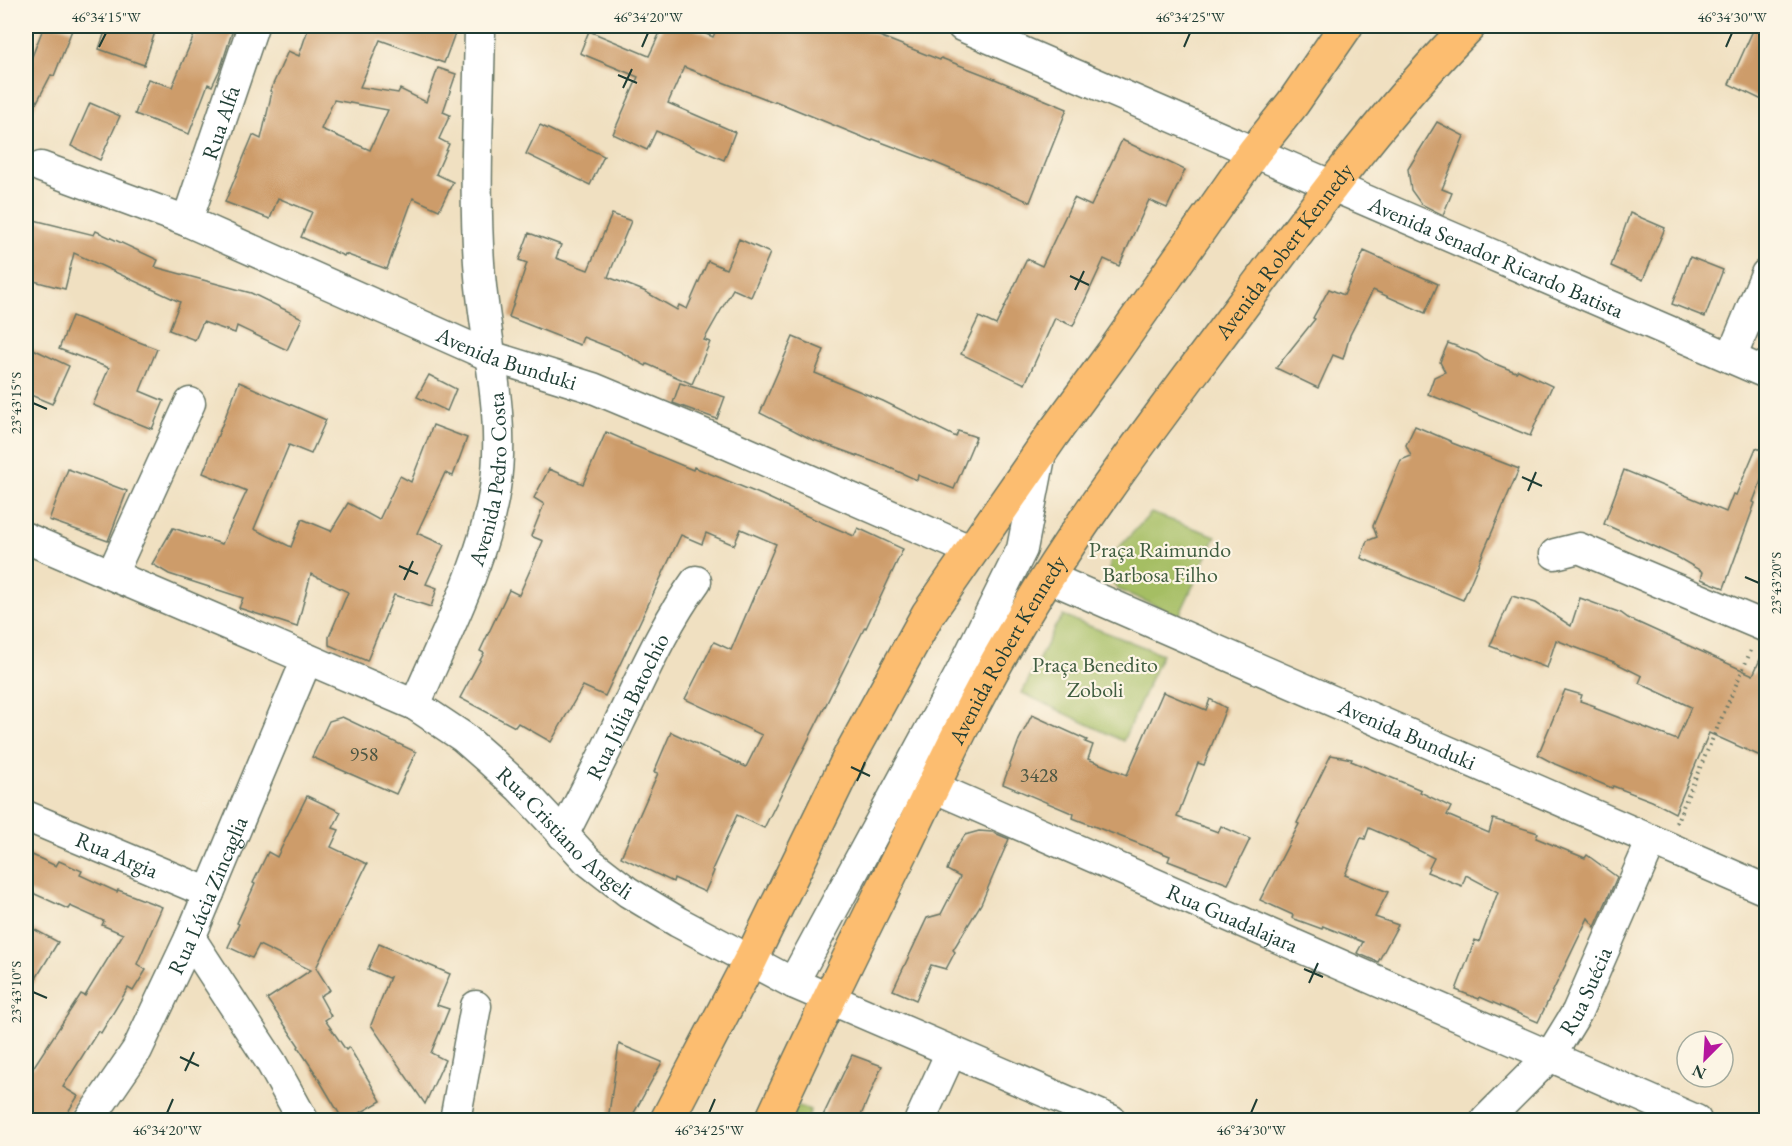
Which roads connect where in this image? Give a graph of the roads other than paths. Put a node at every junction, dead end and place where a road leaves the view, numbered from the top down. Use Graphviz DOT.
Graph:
graph roads {
  1 [pos="253,26"];
  2 [pos="480,26"];
  3 [pos="962,26"];
  4 [pos="1346,26"];
  5 [pos="1469,26"];
  6 [pos="1254,152"];
  7 [pos="41,166"];
  8 [pos="1331,185"];
  9 [pos="187,221"];
  10 [pos="1767,274"];
  11 [pos="490,356"];
  12 [pos="1731,358"];
  13 [pos="1767,374"];
  14 [pos="190,402"];
  15 [pos="1041,452"];
  16 [pos="26,538"];
  17 [pos="972,551"];
  18 [pos="1555,554"];
  19 [pos="112,574"];
  20 [pos="1048,577"];
  21 [pos="696,581"];
  22 [pos="1763,618"];
  23 [pos="308,659"];
  24 [pos="415,705"];
  25 [pos="933,787"];
  26 [pos="26,816"];
  27 [pos="563,835"];
  28 [pos="1659,843"];
  29 [pos="1767,890"];
  30 [pos="209,893"];
  31 [pos="190,938"];
  32 [pos="751,959"];
  33 [pos="794,982"];
  34 [pos="829,999"];
  35 [pos="476,1006"];
  36 [pos="951,1052"];
  37 [pos="1550,1056"];
  38 [pos="666,1119"];
  39 [pos="89,1120"];
  40 [pos="303,1120"];
  41 [pos="455,1120"];
  42 [pos="772,1120"];
  43 [pos="920,1120"];
  44 [pos="1111,1120"];
  45 [pos="1486,1120"];
  46 [pos="1696,1120"];
  1 -- 9 [label="street, Rua Alfa"];
  2 -- 11 [label="street, Avenida Pedro Costa"];
  3 -- 6 [label="street, Avenida Senador Ricardo Batista"];
  4 -- 6 [label="main road, Avenida Robert Kennedy"];
  5 -- 8 [label="main road, Avenida Robert Kennedy"];
  6 -- 8 [label="street, Avenida Senador Ricardo Batista"];
  6 -- 15 [label="main road, Avenida Robert Kennedy"];
  7 -- 9 [label="street, Avenida Bunduki"];
  8 -- 12 [label="street, Avenida Senador Ricardo Batista"];
  8 -- 20 [label="main road, Avenida Robert Kennedy"];
  9 -- 11 [label="street, Avenida Bunduki"];
  10 -- 12 [label="street"];
  11 -- 17 [label="street, Avenida Bunduki"];
  11 -- 24 [label="street, Avenida Pedro Costa"];
  12 -- 13 [label="street, Avenida Senador Ricardo Batista"];
  14 -- 19 [label="street"];
  15 -- 17 [label="main road, Avenida Robert Kennedy"];
  15 -- 33 [label="street, Avenida Robert Kennedy"];
  16 -- 19 [label="street, Rua Cristiano Angeli"];
  17 -- 32 [label="main road, Avenida Robert Kennedy"];
  18 -- 22 [label="street"];
  19 -- 23 [label="street, Rua Cristiano Angeli"];
  20 -- 25 [label="main road, Avenida Robert Kennedy"];
  20 -- 28 [label="street, Avenida Bunduki"];
  21 -- 27 [label="street, Rua Júlia Batochio"];
  23 -- 24 [label="street, Rua Cristiano Angeli"];
  23 -- 30 [label="street, Rua Lúcia Zincaglia"];
  24 -- 27 [label="street, Rua Cristiano Angeli"];
  25 -- 34 [label="main road, Avenida Robert Kennedy"];
  25 -- 37 [label="street, Rua Guadalajara"];
  26 -- 30 [label="street, Rua Argia"];
  27 -- 32 [label="street, Rua Cristiano Angeli"];
  28 -- 29 [label="street, Avenida Bunduki"];
  28 -- 37 [label="street, Rua Suécia"];
  30 -- 31 [label="street, Rua Lúcia Zincaglia"];
  31 -- 39 [label="street, Rua Lúcia Zincaglia"];
  31 -- 40 [label="street"];
  32 -- 33 [label="street, Rua Cristiano Angeli"];
  32 -- 38 [label="main road, Avenida Robert Kennedy"];
  33 -- 34 [label="street, Rua Cristiano Angeli"];
  34 -- 36 [label="street, Rua Cristiano Angeli"];
  34 -- 42 [label="main road, Avenida Robert Kennedy"];
  35 -- 41 [label="street"];
  36 -- 43 [label="street"];
  36 -- 44 [label="street, Rua Cristiano Angeli"];
  37 -- 45 [label="street, Rua Suécia"];
  37 -- 46 [label="street, Rua Guadalajara"];
}
